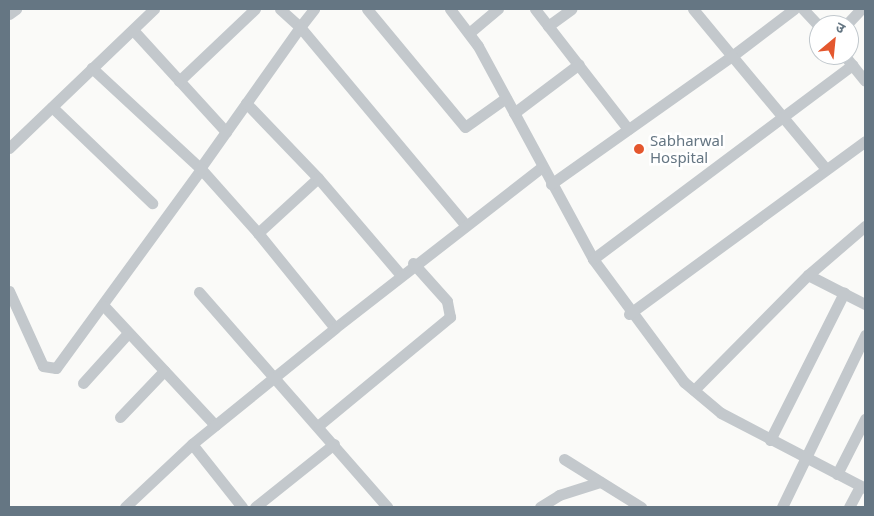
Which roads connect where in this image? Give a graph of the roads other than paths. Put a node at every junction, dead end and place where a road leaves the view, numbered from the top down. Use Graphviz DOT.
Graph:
graph roads {
  1 [pos="16,9"];
  2 [pos="154,9"];
  3 [pos="255,9"];
  4 [pos="280,9"];
  5 [pos="314,9"];
  6 [pos="367,9"];
  7 [pos="450,9"];
  8 [pos="498,9"];
  9 [pos="535,9"];
  10 [pos="571,9"];
  11 [pos="794,9"];
  12 [pos="697,10"];
  13 [pos="9,14"];
  14 [pos="548,26"];
  15 [pos="300,27"];
  16 [pos="133,30"];
  17 [pos="469,33"];
  18 [pos="732,56"];
  19 [pos="579,64"];
  20 [pos="852,66"];
  21 [pos="92,68"];
  22 [pos="179,81"];
  23 [pos="865,81"];
  24 [pos="506,98"];
  25 [pos="246,103"];
  26 [pos="52,107"];
  27 [pos="514,113"];
  28 [pos="784,118"];
  29 [pos="628,130"];
  30 [pos="226,132"];
  31 [pos="865,140"];
  32 [pos="9,148"];
  33 [pos="542,166"];
  34 [pos="201,168"];
  35 [pos="826,169"];
  36 [pos="318,178"];
  37 [pos="551,184"];
  38 [pos="152,203"];
  39 [pos="464,222"];
  40 [pos="865,226"];
  41 [pos="258,233"];
  42 [pos="593,259"];
  43 [pos="413,263"];
  44 [pos="400,274"];
  45 [pos="808,275"];
  46 [pos="9,291"];
  47 [pos="199,292"];
  48 [pos="844,294"];
  49 [pos="865,304"];
  50 [pos="104,306"];
  51 [pos="629,314"];
  52 [pos="334,328"];
  53 [pos="128,333"];
  54 [pos="865,335"];
  55 [pos="164,371"];
  56 [pos="273,377"];
  57 [pos="83,383"];
  58 [pos="694,390"];
  59 [pos="120,417"];
  60 [pos="865,419"];
  61 [pos="214,425"];
  62 [pos="319,425"];
  63 [pos="770,440"];
  64 [pos="192,444"];
  65 [pos="334,444"];
  66 [pos="564,459"];
  67 [pos="807,459"];
  68 [pos="838,474"];
  69 [pos="600,482"];
  70 [pos="863,487"];
  71 [pos="547,506"];
  72 [pos="125,507"];
  73 [pos="242,507"];
  74 [pos="255,507"];
  75 [pos="387,507"];
  76 [pos="641,507"];
  77 [pos="782,507"];
  78 [pos="849,507"];
  1 -- 13 [label="street"];
  2 -- 16 [label="street"];
  3 -- 22 [label="street"];
  4 -- 15 [label="street"];
  5 -- 15 [label="street"];
  6 -- 24 [label="street"];
  7 -- 17 [label="street"];
  8 -- 17 [label="street"];
  9 -- 14 [label="street"];
  10 -- 14 [label="street"];
  11 -- 18 [label="street"];
  12 -- 18 [label="street"];
  14 -- 19 [label="street"];
  15 -- 25 [label="street"];
  15 -- 39 [label="street"];
  16 -- 21 [label="street"];
  16 -- 22 [label="street"];
  17 -- 24 [label="street"];
  18 -- 28 [label="street"];
  18 -- 29 [label="street"];
  19 -- 27 [label="street"];
  19 -- 29 [label="street"];
  20 -- 23 [label="street"];
  20 -- 28 [label="street"];
  21 -- 26 [label="street"];
  21 -- 34 [label="street"];
  22 -- 30 [label="street"];
  24 -- 27 [label="street"];
  25 -- 30 [label="street"];
  25 -- 36 [label="street"];
  26 -- 32 [label="street"];
  26 -- 38 [label="street"];
  27 -- 33 [label="street"];
  28 -- 35 [label="street"];
  28 -- 42 [label="street"];
  29 -- 37 [label="street"];
  30 -- 34 [label="street"];
  31 -- 35 [label="street"];
  33 -- 37 [label="street"];
  33 -- 39 [label="street"];
  34 -- 41 [label="street"];
  34 -- 50 [label="street"];
  35 -- 51 [label="street"];
  36 -- 41 [label="street"];
  36 -- 44 [label="street"];
  37 -- 42 [label="street"];
  39 -- 43 [label="street"];
  40 -- 45 [label="street"];
  41 -- 52 [label="street"];
  42 -- 51 [label="street"];
  43 -- 44 [label="street"];
  43 -- 62 [label="street"];
  44 -- 52 [label="street"];
  45 -- 48 [label="street"];
  45 -- 58 [label="street"];
  46 -- 50 [label="street"];
  47 -- 56 [label="street"];
  48 -- 49 [label="street"];
  48 -- 63 [label="street"];
  50 -- 53 [label="street"];
  51 -- 58 [label="street"];
  52 -- 56 [label="street"];
  53 -- 55 [label="street"];
  53 -- 57 [label="street"];
  54 -- 67 [label="street"];
  55 -- 59 [label="street"];
  55 -- 61 [label="street"];
  56 -- 61 [label="street"];
  56 -- 62 [label="street"];
  58 -- 63 [label="street"];
  60 -- 68 [label="street"];
  61 -- 64 [label="street"];
  62 -- 65 [label="street"];
  63 -- 67 [label="street"];
  64 -- 72 [label="street"];
  64 -- 73 [label="street"];
  65 -- 74 [label="street"];
  65 -- 75 [label="street"];
  66 -- 69 [label="street"];
  67 -- 68 [label="street"];
  67 -- 77 [label="street"];
  68 -- 70 [label="street"];
  69 -- 71 [label="street"];
  69 -- 76 [label="street"];
  70 -- 78 [label="street"];
}
